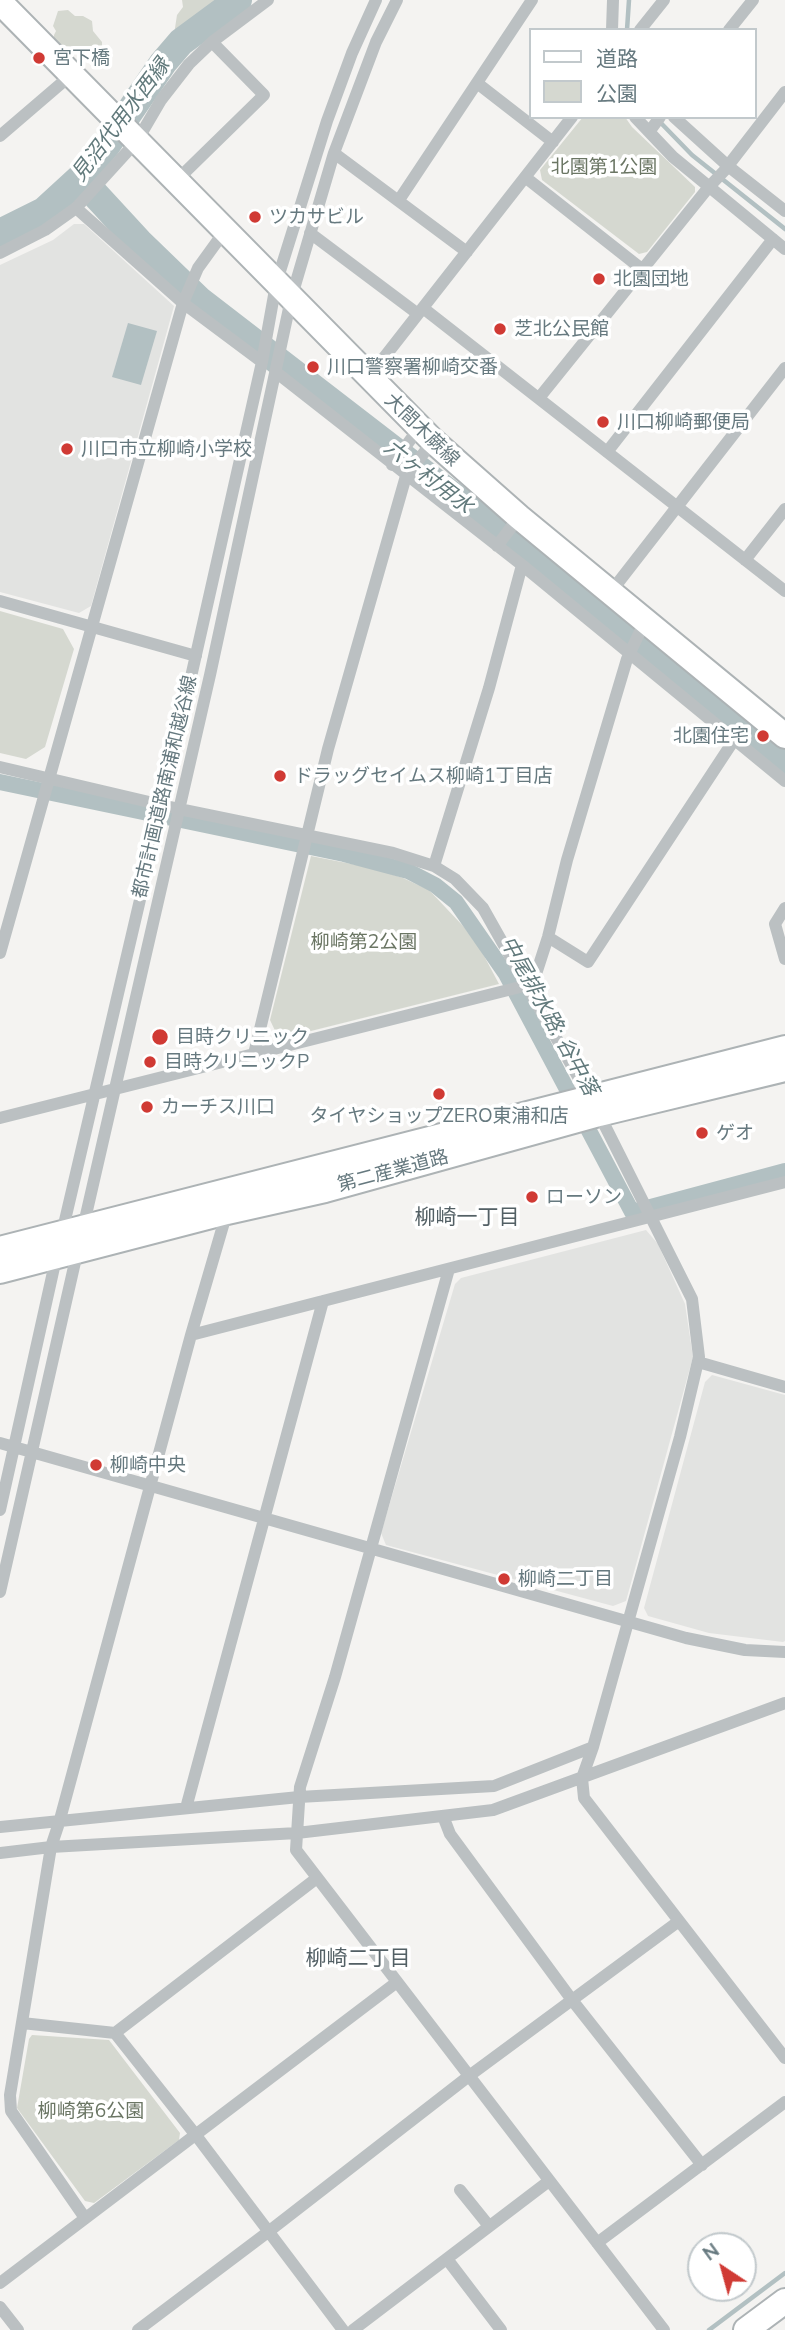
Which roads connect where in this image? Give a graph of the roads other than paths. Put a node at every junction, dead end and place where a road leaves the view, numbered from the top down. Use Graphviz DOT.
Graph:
graph roads {
  1 [pos="268,0"];
  2 [pos="376,0"];
  3 [pos="397,0"];
  4 [pos="532,0"];
  5 [pos="613,0"];
  6 [pos="664,0"];
  7 [pos="752,0"];
  8 [pos="0,2"];
  9 [pos="612,28"];
  10 [pos="642,28"];
  11 [pos="731,28"];
  12 [pos="212,42"];
  13 [pos="71,75"];
  14 [pos="477,83"];
  15 [pos="783,100"];
  16 [pos="570,119"];
  17 [pos="676,119"];
  18 [pos="654,125"];
  19 [pos="126,130"];
  20 [pos="0,136"];
  21 [pos="552,142"];
  22 [pos="334,153"];
  23 [pos="726,169"];
  24 [pos="525,177"];
  25 [pos="176,181"];
  26 [pos="711,186"];
  27 [pos="399,200"];
  28 [pos="76,208"];
  29 [pos="785,211"];
  30 [pos="225,232"];
  31 [pos="310,233"];
  32 [pos="773,239"];
  33 [pos="785,248"];
  34 [pos="467,252"];
  35 [pos="0,253"];
  36 [pos="643,270"];
  37 [pos="284,291"];
  38 [pos="186,295"];
  39 [pos="421,311"];
  40 [pos="262,362"];
  41 [pos="785,368"];
  42 [pos="277,373"];
  43 [pos="368,378"];
  44 [pos="539,398"];
  45 [pos="426,435"];
  46 [pos="607,452"];
  47 [pos="392,465"];
  48 [pos="406,476"];
  49 [pos="677,507"];
  50 [pos="785,509"];
  51 [pos="519,517"];
  52 [pos="497,546"];
  53 [pos="745,560"];
  54 [pos="522,565"];
  55 [pos="785,592"];
  56 [pos="610,593"];
  57 [pos="0,601"];
  58 [pos="645,621"];
  59 [pos="93,627"];
  60 [pos="630,652"];
  61 [pos="195,656"];
  62 [pos="785,736"];
  63 [pos="734,740"];
  64 [pos="0,766"];
  65 [pos="785,781"];
  66 [pos="47,787"];
  67 [pos="161,807"];
  68 [pos="179,811"];
  69 [pos="305,839"];
  70 [pos="434,866"];
  71 [pos="785,908"];
  72 [pos="548,937"];
  73 [pos="0,953"];
  74 [pos="785,959"];
  75 [pos="528,985"];
  76 [pos="785,1048"];
  77 [pos="254,1054"];
  78 [pos="785,1069"];
  79 [pos="116,1088"];
  80 [pos="95,1094"];
  81 [pos="583,1109"];
  82 [pos="0,1118"];
  83 [pos="785,1182"];
  84 [pos="228,1212"];
  85 [pos="650,1215"];
  86 [pos="70,1242"];
  87 [pos="0,1249"];
  88 [pos="449,1269"];
  89 [pos="0,1271"];
  90 [pos="323,1301"];
  91 [pos="191,1335"];
  92 [pos="698,1362"];
  93 [pos="785,1387"];
  94 [pos="0,1443"];
  95 [pos="14,1447"];
  96 [pos="31,1453"];
  97 [pos="150,1487"];
  98 [pos="0,1510"];
  99 [pos="265,1520"];
  100 [pos="371,1550"];
  101 [pos="0,1592"];
  102 [pos="627,1622"];
  103 [pos="785,1652"];
  104 [pos="785,1703"];
  105 [pos="593,1747"];
  106 [pos="582,1778"];
  107 [pos="299,1797"];
  108 [pos="186,1808"];
  109 [pos="443,1816"];
  110 [pos="60,1823"];
  111 [pos="0,1828"];
  112 [pos="297,1833"];
  113 [pos="51,1847"];
  114 [pos="0,1853"];
  115 [pos="317,1878"];
  116 [pos="679,1921"];
  117 [pos="397,1982"];
  118 [pos="572,2000"];
  119 [pos="22,2023"];
  120 [pos="115,2034"];
  121 [pos="785,2058"];
  122 [pos="469,2076"];
  123 [pos="785,2102"];
  124 [pos="195,2134"];
  125 [pos="702,2165"];
  126 [pos="549,2181"];
  127 [pos="460,2190"];
  128 [pos="85,2218"];
  129 [pos="489,2226"];
  130 [pos="268,2232"];
  131 [pos="597,2243"];
  132 [pos="447,2259"];
  133 [pos="0,2283"];
  134 [pos="785,2301"];
  135 [pos="3,2316"];
  136 [pos="18,2330"];
  137 [pos="138,2330"];
  138 [pos="343,2330"];
  139 [pos="353,2330"];
  140 [pos="501,2330"];
  141 [pos="664,2330"];
  142 [pos="746,2330"];
  1 -- 12 [label="street"];
  2 -- 37 [label="street, 都市計画道路南浦和越谷線"];
  3 -- 22 [label="street, 都市計画道路南浦和越谷線"];
  4 -- 14 [label="street"];
  5 -- 9 [label="street"];
  6 -- 10 [label="street"];
  7 -- 11 [label="street"];
  8 -- 13 [label="main road, 大間木蕨線"];
  12 -- 19 [label="street"];
  12 -- 25 [label="street"];
  13 -- 19 [label="main road, 大間木蕨線"];
  13 -- 20 [label="street"];
  14 -- 21 [label="street"];
  14 -- 27 [label="street"];
  15 -- 23 [label="street"];
  16 -- 21 [label="street"];
  17 -- 23 [label="street"];
  18 -- 26 [label="street"];
  19 -- 25 [label="main road, 大間木蕨線"];
  19 -- 28 [label="street"];
  21 -- 24 [label="street"];
  22 -- 27 [label="street"];
  22 -- 31 [label="street, 都市計画道路南浦和越谷線"];
  23 -- 26 [label="street"];
  23 -- 29 [label="street"];
  24 -- 34 [label="street"];
  24 -- 36 [label="street"];
  25 -- 30 [label="main road, 大間木蕨線"];
  26 -- 32 [label="street"];
  26 -- 36 [label="street"];
  27 -- 34 [label="street"];
  28 -- 35 [label="street"];
  28 -- 38 [label="street"];
  30 -- 37 [label="main road, 大間木蕨線"];
  30 -- 38 [label="street"];
  31 -- 37 [label="street, 都市計画道路南浦和越谷線"];
  31 -- 39 [label="street"];
  32 -- 33 [label="street"];
  32 -- 46 [label="street"];
  34 -- 39 [label="street"];
  36 -- 44 [label="street"];
  37 -- 40 [label="street, 都市計画道路南浦和越谷線"];
  37 -- 42 [label="street, 都市計画道路南浦和越谷線"];
  37 -- 43 [label="main road, 大間木蕨線"];
  38 -- 40 [label="street"];
  38 -- 59 [label="street"];
  39 -- 43 [label="street"];
  39 -- 44 [label="street"];
  40 -- 61 [label="street, 都市計画道路南浦和越谷線"];
  41 -- 49 [label="street"];
  42 -- 47 [label="street"];
  42 -- 68 [label="street, 都市計画道路南浦和越谷線"];
  43 -- 45 [label="main road, 大間木蕨線"];
  44 -- 46 [label="street"];
  45 -- 47 [label="street"];
  45 -- 48 [label="street"];
  45 -- 51 [label="main road, 大間木蕨線"];
  46 -- 49 [label="street"];
  47 -- 48 [label="street"];
  48 -- 52 [label="street"];
  48 -- 69 [label="street"];
  49 -- 53 [label="street"];
  49 -- 56 [label="street"];
  50 -- 53 [label="street"];
  51 -- 52 [label="street"];
  51 -- 56 [label="main road, 大間木蕨線"];
  52 -- 54 [label="street"];
  53 -- 55 [label="street"];
  54 -- 60 [label="street"];
  54 -- 70 [label="street"];
  56 -- 58 [label="main road, 大間木蕨線"];
  57 -- 59 [label="street"];
  58 -- 60 [label="street"];
  58 -- 62 [label="main road, 大間木蕨線"];
  59 -- 61 [label="street"];
  59 -- 66 [label="street"];
  60 -- 63 [label="street"];
  60 -- 72 [label="street"];
  61 -- 67 [label="street, 都市計画道路南浦和越谷線"];
  63 -- 65 [label="street"];
  63 -- 72 [label="street"];
  64 -- 66 [label="street"];
  66 -- 67 [label="street"];
  66 -- 73 [label="street"];
  67 -- 68 [label="street"];
  67 -- 80 [label="street, 都市計画道路南浦和越谷線"];
  68 -- 69 [label="street"];
  68 -- 79 [label="street, 都市計画道路南浦和越谷線"];
  69 -- 70 [label="street"];
  69 -- 77 [label="street"];
  70 -- 75 [label="street"];
  71 -- 74 [label="street"];
  72 -- 75 [label="street"];
  75 -- 77 [label="street"];
  75 -- 81 [label="street"];
  76 -- 81 [label="main road, 第二産業道路"];
  77 -- 79 [label="street"];
  78 -- 81 [label="main road, 第二産業道路"];
  79 -- 80 [label="street"];
  79 -- 86 [label="street, 都市計画道路南浦和越谷線"];
  80 -- 82 [label="street"];
  80 -- 86 [label="street, 都市計画道路南浦和越谷線"];
  81 -- 84 [label="main road, 第二産業道路"];
  81 -- 85 [label="street"];
  81 -- 86 [label="main road, 第二産業道路"];
  83 -- 85 [label="street"];
  84 -- 86 [label="main road, 第二産業道路"];
  84 -- 91 [label="street"];
  85 -- 88 [label="street"];
  85 -- 92 [label="street"];
  86 -- 87 [label="main road, 第二産業道路"];
  86 -- 89 [label="main road, 第二産業道路"];
  86 -- 95 [label="street, 都市計画道路南浦和越谷線"];
  86 -- 96 [label="street, 都市計画道路南浦和越谷線"];
  88 -- 90 [label="street"];
  88 -- 100 [label="street"];
  90 -- 91 [label="street"];
  90 -- 99 [label="street"];
  91 -- 97 [label="street"];
  92 -- 93 [label="street"];
  92 -- 102 [label="street"];
  94 -- 95 [label="street"];
  95 -- 96 [label="street"];
  95 -- 98 [label="street, 都市計画道路南浦和越谷線"];
  96 -- 97 [label="street"];
  96 -- 101 [label="street, 都市計画道路南浦和越谷線"];
  97 -- 99 [label="street"];
  97 -- 110 [label="street"];
  99 -- 100 [label="street"];
  99 -- 108 [label="street"];
  100 -- 102 [label="street"];
  100 -- 107 [label="street"];
  102 -- 103 [label="street"];
  102 -- 105 [label="street"];
  104 -- 106 [label="street"];
  105 -- 106 [label="street"];
  105 -- 107 [label="street"];
  106 -- 109 [label="street"];
  106 -- 116 [label="street"];
  107 -- 108 [label="street"];
  107 -- 112 [label="street"];
  108 -- 110 [label="street"];
  109 -- 112 [label="street"];
  109 -- 118 [label="street"];
  110 -- 111 [label="street"];
  110 -- 113 [label="street"];
  112 -- 113 [label="street"];
  112 -- 115 [label="street"];
  113 -- 114 [label="street"];
  113 -- 119 [label="street"];
  115 -- 117 [label="street"];
  115 -- 120 [label="street"];
  116 -- 118 [label="street"];
  116 -- 121 [label="street"];
  117 -- 122 [label="street"];
  117 -- 124 [label="street"];
  118 -- 122 [label="street"];
  118 -- 125 [label="street"];
  119 -- 120 [label="street"];
  119 -- 128 [label="street"];
  120 -- 124 [label="street"];
  122 -- 126 [label="street"];
  122 -- 130 [label="street"];
  123 -- 125 [label="street"];
  124 -- 128 [label="street"];
  124 -- 130 [label="street"];
  125 -- 131 [label="street"];
  126 -- 129 [label="street"];
  126 -- 131 [label="street"];
  127 -- 129 [label="street"];
  128 -- 133 [label="street"];
  129 -- 132 [label="street"];
  130 -- 137 [label="street"];
  130 -- 138 [label="street"];
  131 -- 141 [label="street"];
  132 -- 139 [label="street"];
  132 -- 140 [label="street"];
  134 -- 142 [label="main road"];
  135 -- 136 [label="street"];
}
